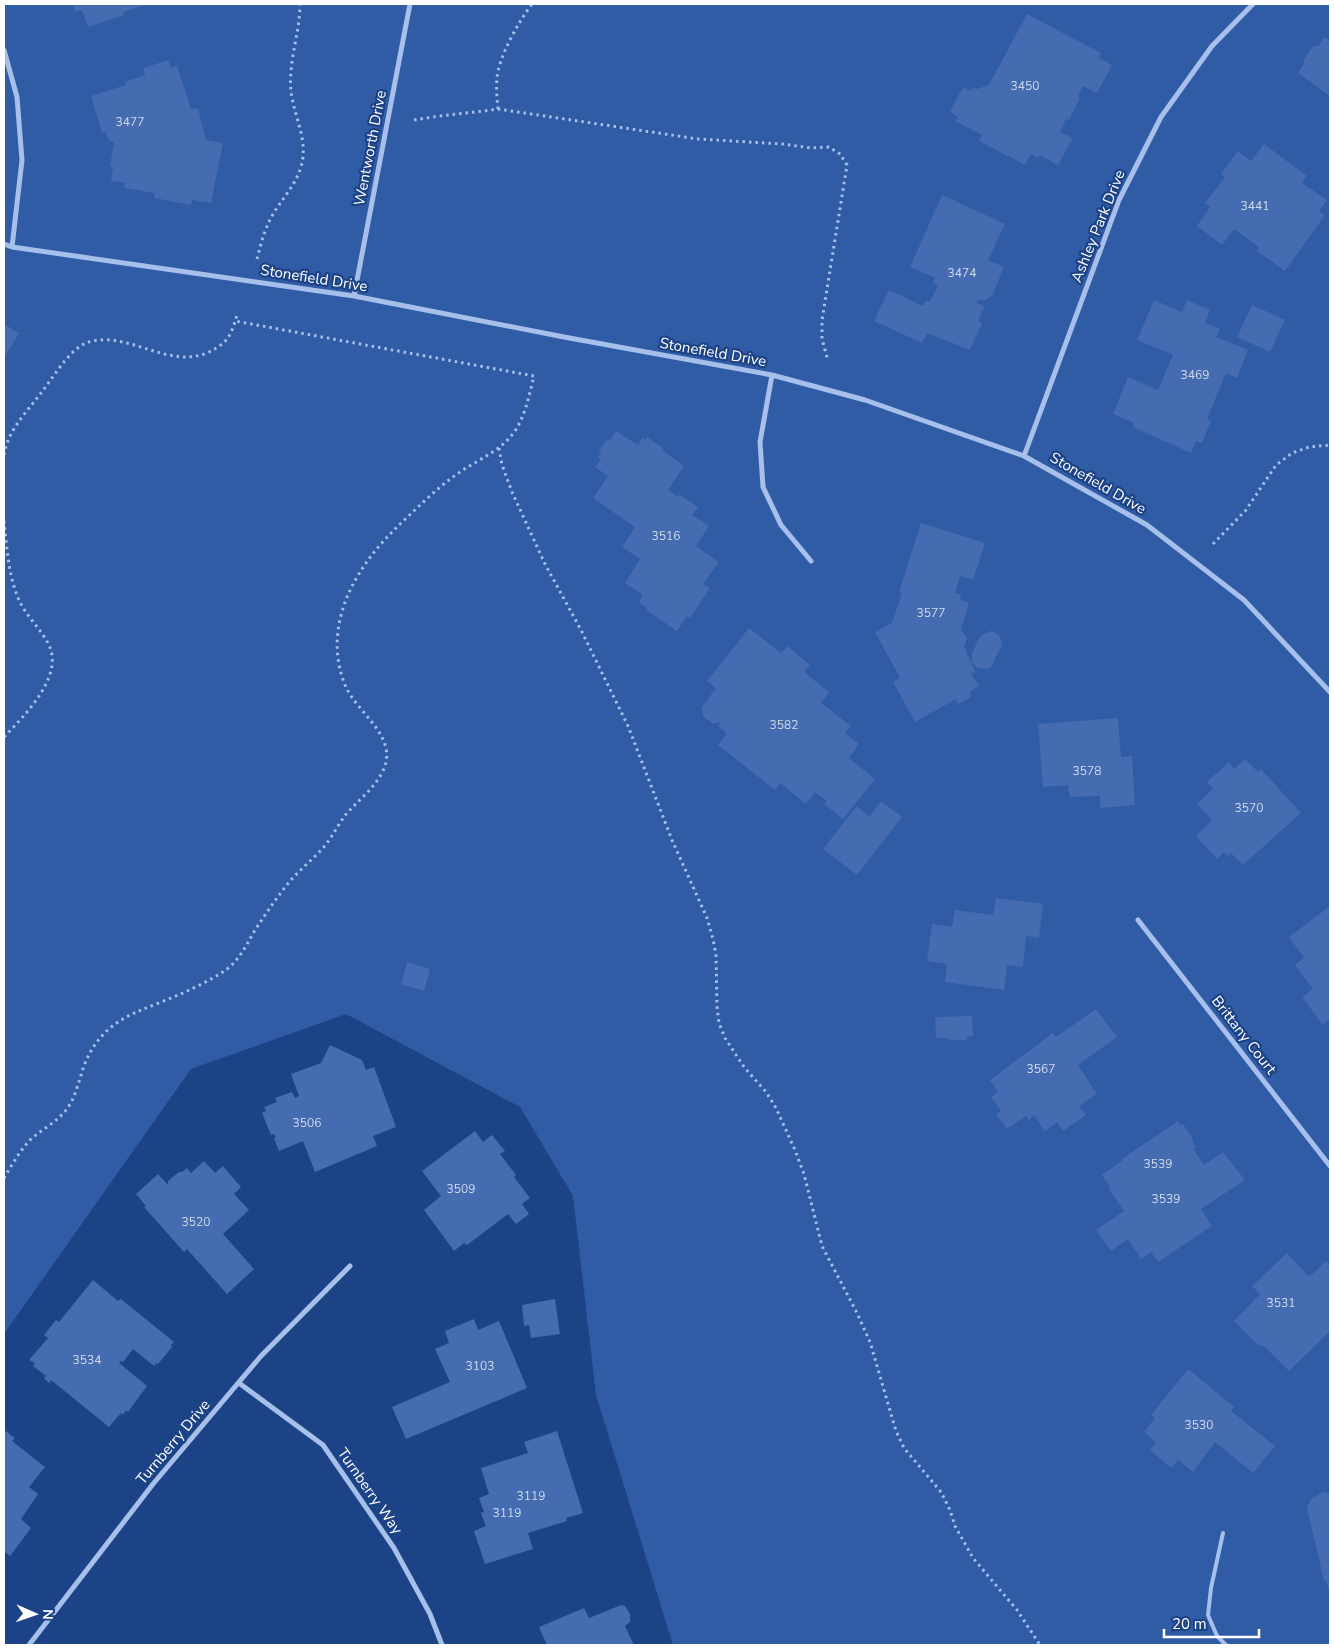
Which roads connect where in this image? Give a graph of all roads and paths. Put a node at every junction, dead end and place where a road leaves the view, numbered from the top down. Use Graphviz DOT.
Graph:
graph roads {
  1 [pos="300,4"];
  2 [pos="410,4"];
  3 [pos="532,4"];
  4 [pos="1253,4"];
  5 [pos="4,50"];
  6 [pos="498,109"];
  7 [pos="414,120"];
  8 [pos="4,244"];
  9 [pos="12,247"];
  10 [pos="257,259"];
  11 [pos="354,296"];
  12 [pos="237,315"];
  13 [pos="235,321"];
  14 [pos="828,361"];
  15 [pos="772,375"];
  16 [pos="1330,445"];
  17 [pos="498,448"];
  18 [pos="4,455"];
  19 [pos="1024,456"];
  20 [pos="4,520"];
  21 [pos="1213,544"];
  22 [pos="811,561"];
  23 [pos="1330,692"];
  24 [pos="4,737"];
  25 [pos="1138,920"];
  26 [pos="1330,1166"];
  27 [pos="4,1178"];
  28 [pos="350,1266"];
  29 [pos="239,1383"];
  30 [pos="1223,1533"];
  31 [pos="29,1645"];
  32 [pos="442,1645"];
  33 [pos="1040,1645"];
  34 [pos="1226,1645"];
  1 -- 10 [label="path"];
  2 -- 11 [label="street, Wentworth Drive"];
  3 -- 6 [label="path"];
  4 -- 19 [label="street, Ashley Park Drive"];
  5 -- 9 [label="street"];
  6 -- 7 [label="path"];
  6 -- 14 [label="path"];
  8 -- 9 [label="street, Stonefield Drive"];
  9 -- 11 [label="street, Stonefield Drive"];
  11 -- 15 [label="street, Stonefield Drive"];
  12 -- 13 [label="path"];
  13 -- 17 [label="path"];
  13 -- 18 [label="path"];
  15 -- 19 [label="street, Stonefield Drive"];
  15 -- 22 [label="street"];
  16 -- 21 [label="path"];
  17 -- 27 [label="path"];
  17 -- 33 [label="path"];
  19 -- 23 [label="street, Stonefield Drive"];
  20 -- 24 [label="path"];
  25 -- 26 [label="street, Brittany Court"];
  28 -- 29 [label="street, Turnberry Drive"];
  29 -- 31 [label="street, Turnberry Drive"];
  29 -- 32 [label="street, Turnberry Way"];
  30 -- 34 [label="lane"];
}
